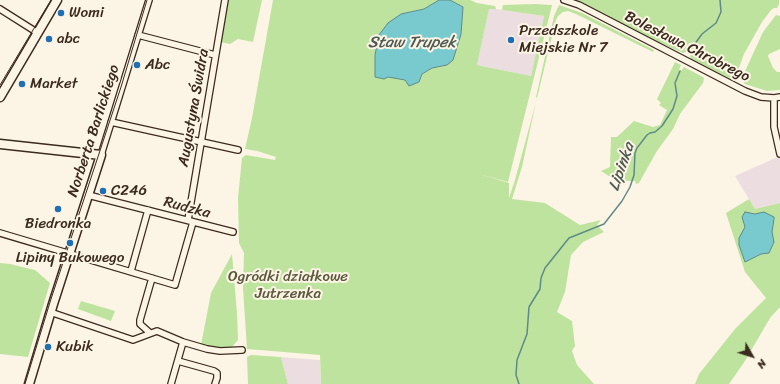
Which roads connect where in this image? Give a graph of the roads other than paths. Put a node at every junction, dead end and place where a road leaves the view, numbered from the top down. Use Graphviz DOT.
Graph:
graph roads {
  1 [pos="57,0"];
  2 [pos="149,0"];
  3 [pos="225,0"];
  4 [pos="564,0"];
  5 [pos="0,9"];
  6 [pos="38,33"];
  7 [pos="138,35"];
  8 [pos="215,55"];
  9 [pos="0,97"];
  10 [pos="780,97"];
  11 [pos="774,98"];
  12 [pos="111,122"];
  13 [pos="200,142"];
  14 [pos="0,144"];
  15 [pos="238,150"];
  16 [pos="780,154"];
  17 [pos="101,155"];
  18 [pos="88,195"];
  19 [pos="148,210"];
  20 [pos="190,221"];
  21 [pos="233,232"];
  22 [pos="0,233"];
  23 [pos="69,254"];
  24 [pos="131,271"];
  25 [pos="152,278"];
  26 [pos="50,312"];
  27 [pos="150,333"];
  28 [pos="183,342"];
  29 [pos="242,350"];
  30 [pos="178,361"];
  31 [pos="29,384"];
  32 [pos="171,384"];
  33 [pos="216,384"];
  1 -- 6 [label="street"];
  2 -- 7 [label="street, Norberta Barlickiego"];
  3 -- 8 [label="street, Augustyna Świdra"];
  4 -- 11 [label="street, Bolesława Chrobrego"];
  5 -- 6 [label="street"];
  6 -- 9 [label="street"];
  7 -- 8 [label="street"];
  7 -- 12 [label="street, Norberta Barlickiego"];
  8 -- 13 [label="street, Augustyna Świdra"];
  10 -- 11 [label="street, Bolesława Chrobrego"];
  11 -- 16 [label="street"];
  12 -- 13 [label="street"];
  12 -- 17 [label="street, Norberta Barlickiego"];
  13 -- 15 [label="street"];
  13 -- 20 [label="street, Augustyna Świdra"];
  14 -- 17 [label="street"];
  17 -- 18 [label="street, Norberta Barlickiego"];
  18 -- 19 [label="street, Rudzka"];
  18 -- 23 [label="street, Norberta Barlickiego"];
  19 -- 20 [label="street, Rudzka"];
  19 -- 24 [label="street"];
  20 -- 21 [label="street, Rudzka"];
  20 -- 25 [label="street, Augustyna Świdra"];
  22 -- 23 [label="street"];
  23 -- 24 [label="street"];
  23 -- 26 [label="street, Norberta Barlickiego"];
  24 -- 25 [label="street"];
  25 -- 27 [label="street"];
  26 -- 27 [label="street"];
  26 -- 31 [label="street, Norberta Barlickiego"];
  27 -- 28 [label="street"];
  28 -- 29 [label="street"];
  28 -- 30 [label="street"];
  30 -- 32 [label="street"];
  30 -- 33 [label="street"];
}
